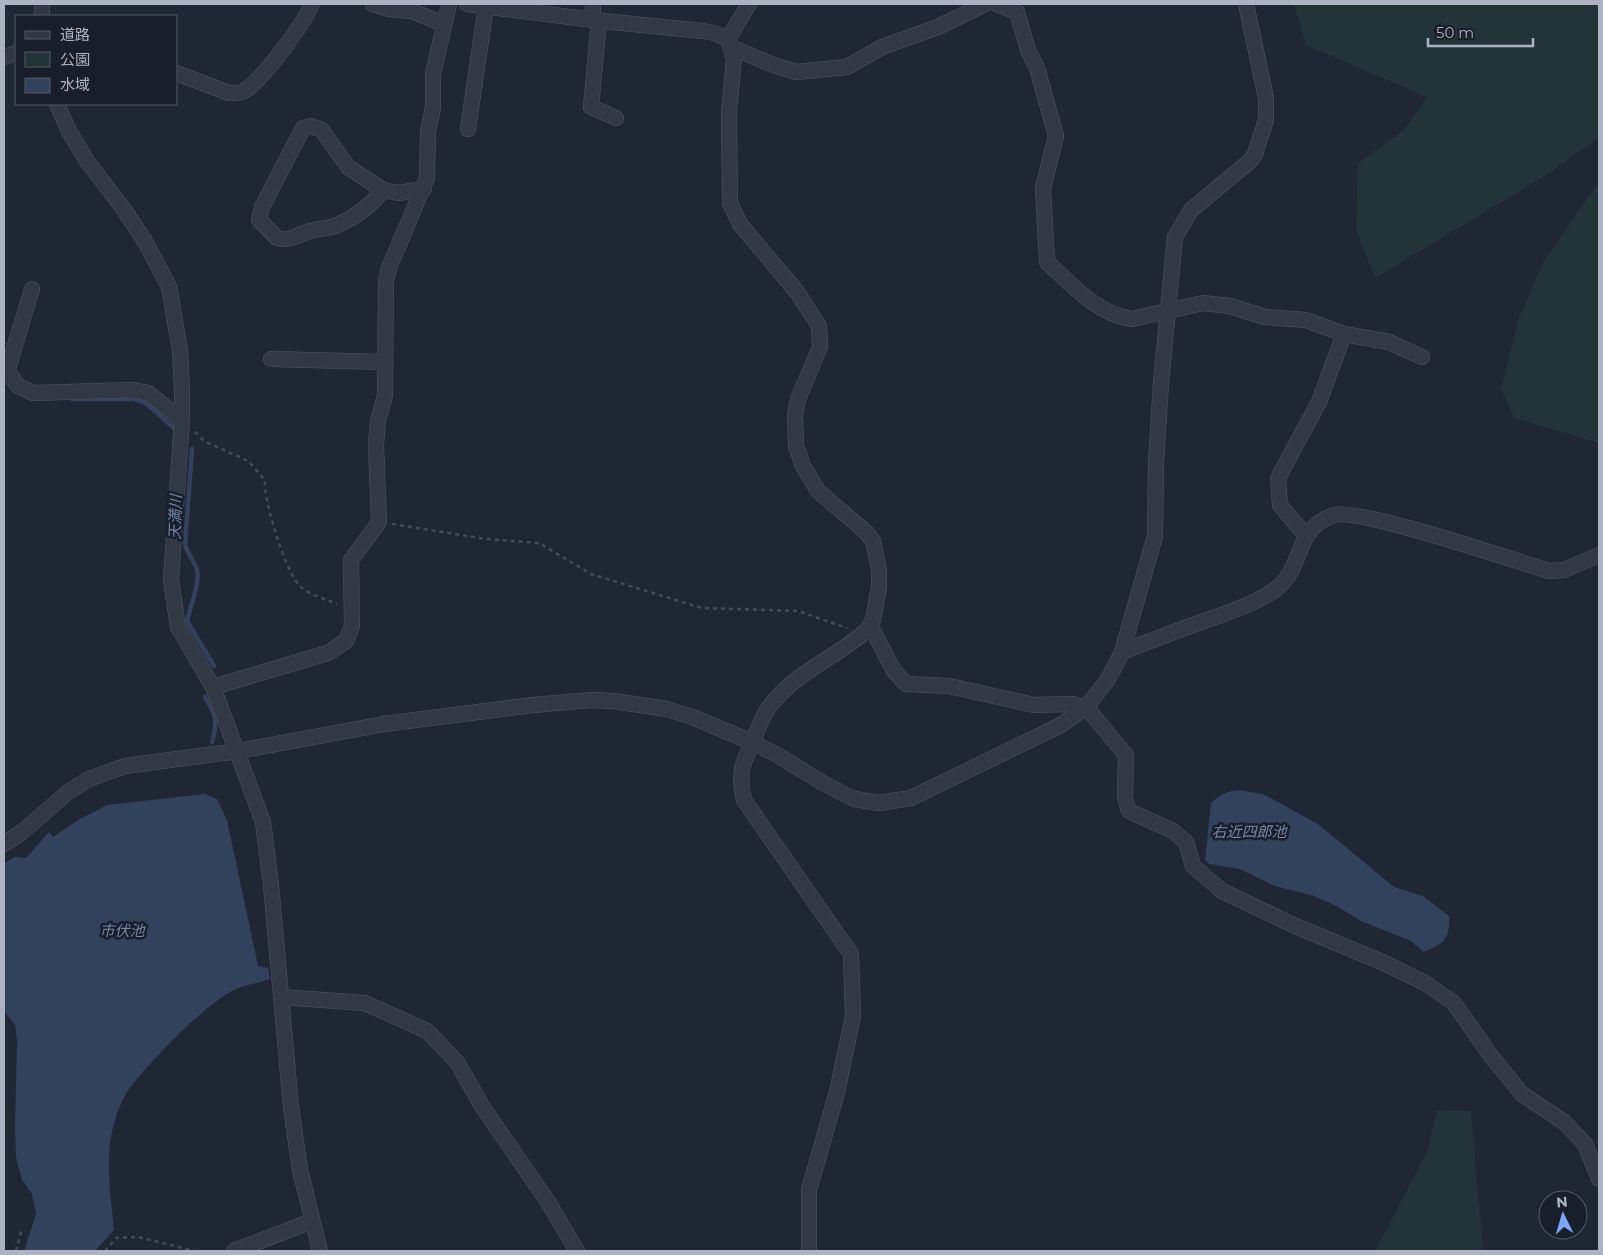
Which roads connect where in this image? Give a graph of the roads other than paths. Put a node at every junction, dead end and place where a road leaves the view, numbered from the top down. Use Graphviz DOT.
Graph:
graph roads {
  1 [pos="312,4"];
  2 [pos="373,4"];
  3 [pos="449,4"];
  4 [pos="467,4"];
  5 [pos="593,4"];
  6 [pos="750,4"];
  7 [pos="985,4"];
  8 [pos="997,4"];
  9 [pos="1246,4"];
  10 [pos="486,6"];
  11 [pos="596,20"];
  12 [pos="444,24"];
  13 [pos="729,43"];
  14 [pos="178,74"];
  15 [pos="57,105"];
  16 [pos="616,118"];
  17 [pos="468,129"];
  18 [pos="424,189"];
  19 [pos="383,190"];
  20 [pos="32,289"];
  21 [pos="1167,310"];
  22 [pos="1344,334"];
  23 [pos="1422,357"];
  24 [pos="271,359"];
  25 [pos="384,362"];
  26 [pos="6,369"];
  27 [pos="182,420"];
  28 [pos="1305,535"];
  29 [pos="1599,555"];
  30 [pos="866,629"];
  31 [pos="1122,652"];
  32 [pos="213,687"];
  33 [pos="1086,707"];
  34 [pos="752,742"];
  35 [pos="238,751"];
  36 [pos="4,844"];
  37 [pos="281,997"];
  38 [pos="1599,1179"];
  39 [pos="312,1221"];
  40 [pos="234,1251"];
  41 [pos="320,1251"];
  42 [pos="577,1251"];
  43 [pos="809,1251"];
  1 -- 14 [label="street"];
  2 -- 12 [label="street"];
  3 -- 12 [label="street"];
  4 -- 10 [label="street"];
  5 -- 11 [label="street"];
  6 -- 13 [label="street"];
  7 -- 13 [label="street"];
  8 -- 21 [label="street"];
  9 -- 21 [label="street"];
  10 -- 11 [label="street"];
  10 -- 17 [label="street"];
  11 -- 13 [label="street"];
  11 -- 16 [label="street"];
  12 -- 18 [label="street"];
  13 -- 30 [label="street"];
  15 -- 27 [label="street"];
  18 -- 19 [label="street"];
  18 -- 25 [label="street"];
  19 -- 19 [label="street"];
  20 -- 26 [label="street"];
  21 -- 22 [label="street"];
  21 -- 31 [label="street"];
  22 -- 23 [label="street"];
  22 -- 28 [label="street"];
  24 -- 25 [label="street"];
  25 -- 32 [label="street"];
  26 -- 27 [label="street"];
  27 -- 32 [label="street"];
  28 -- 29 [label="street"];
  28 -- 31 [label="street"];
  30 -- 33 [label="street"];
  30 -- 34 [label="street"];
  31 -- 33 [label="street"];
  32 -- 35 [label="street"];
  33 -- 34 [label="street"];
  33 -- 38 [label="street"];
  34 -- 35 [label="street"];
  34 -- 43 [label="street"];
  35 -- 36 [label="street"];
  35 -- 37 [label="street"];
  37 -- 39 [label="street"];
  37 -- 42 [label="street"];
  39 -- 40 [label="street"];
  39 -- 41 [label="street"];
}
